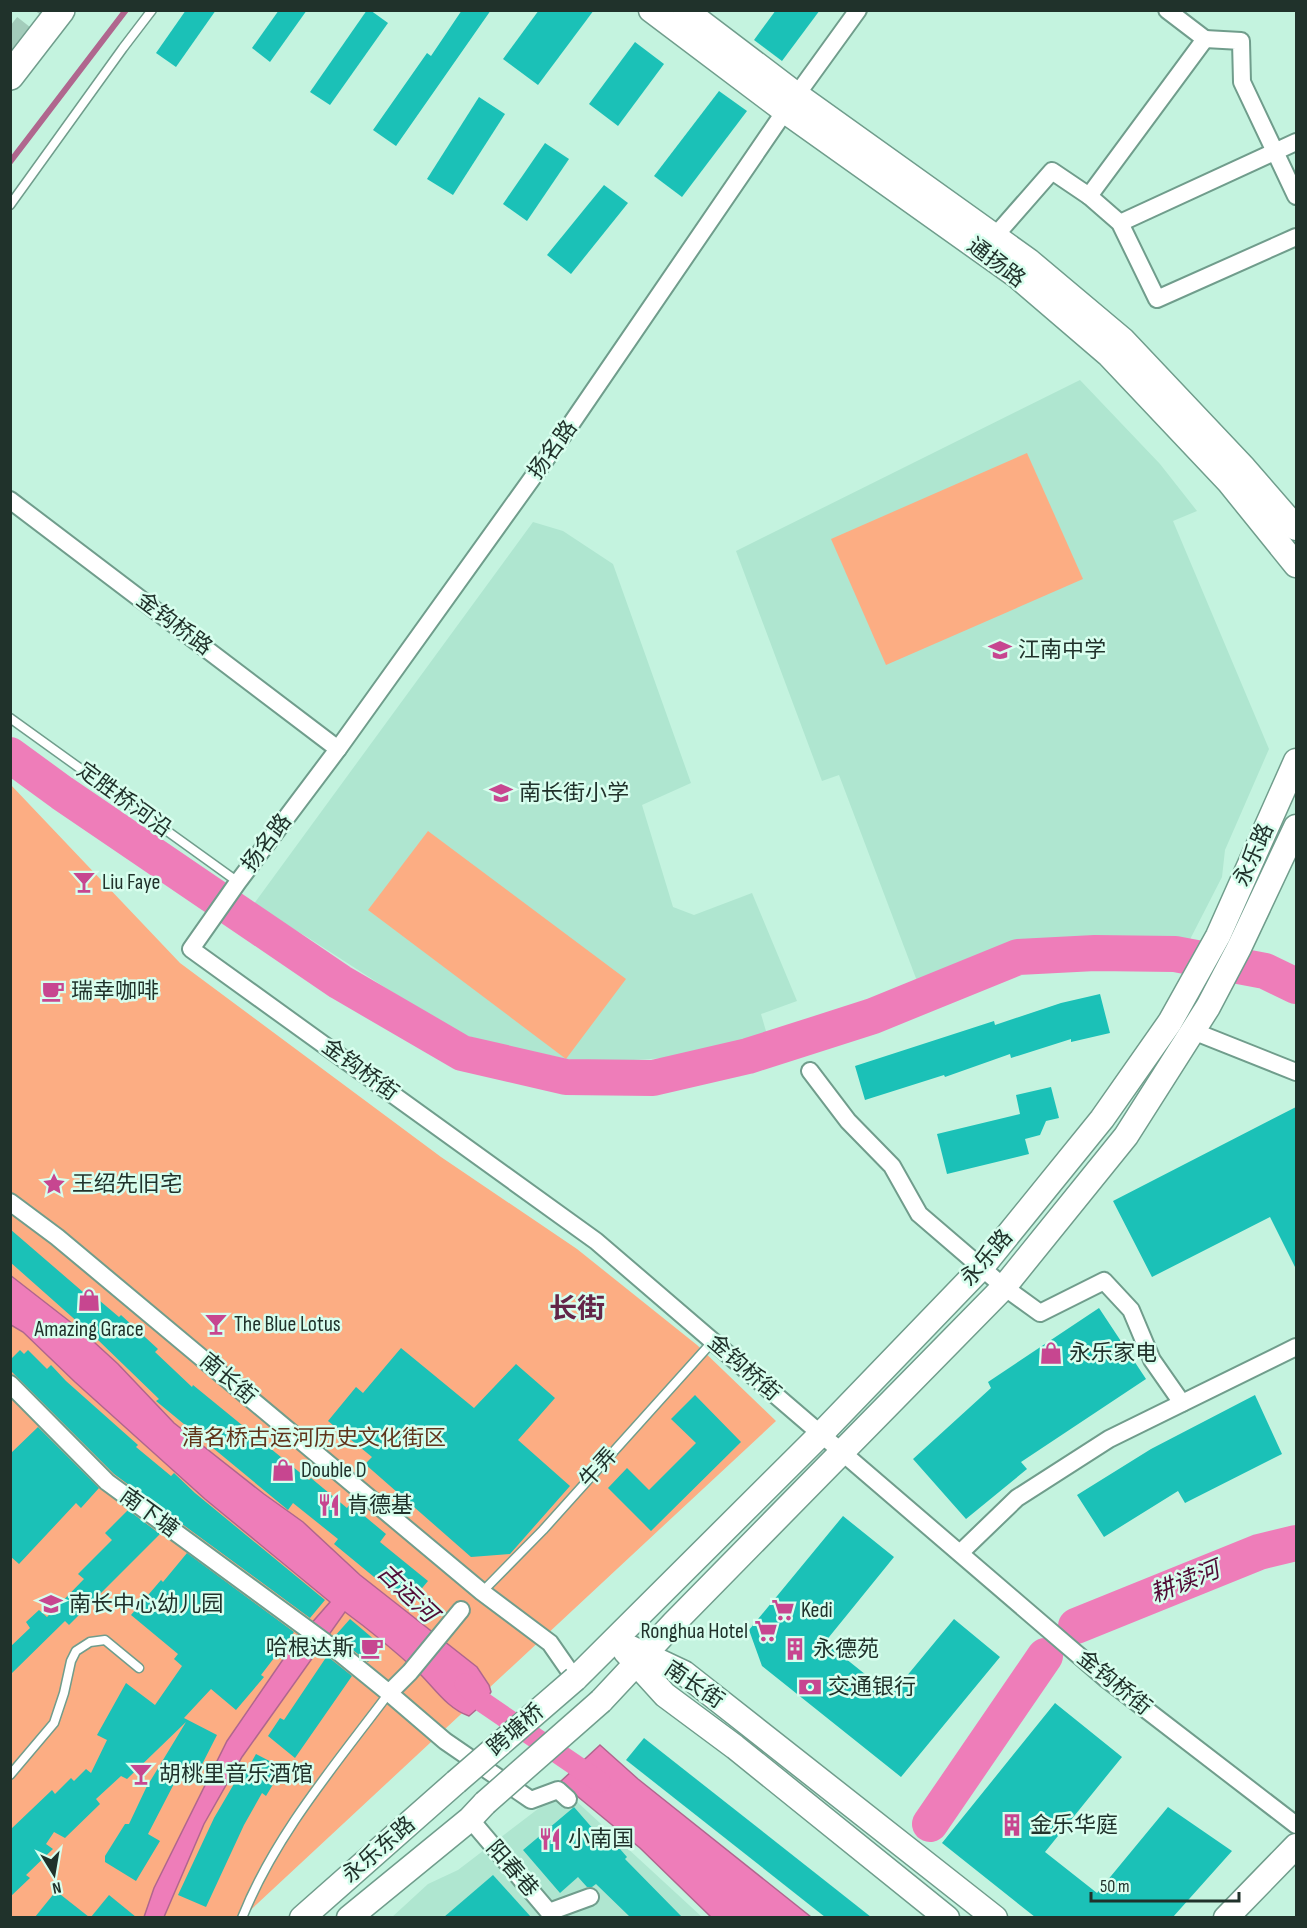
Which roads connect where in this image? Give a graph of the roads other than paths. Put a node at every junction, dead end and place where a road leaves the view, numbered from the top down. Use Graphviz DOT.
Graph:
graph roads {
  1 [pos="62,10"];
  2 [pos="152,10"];
  3 [pos="651,10"];
  4 [pos="685,10"];
  5 [pos="858,10"];
  6 [pos="1167,10"];
  7 [pos="1205,39"];
  8 [pos="10,76"];
  9 [pos="791,103"];
  10 [pos="1296,142"];
  11 [pos="1275,152"];
  12 [pos="1089,196"];
  13 [pos="1296,196"];
  14 [pos="10,205"];
  15 [pos="1120,223"];
  16 [pos="995,236"];
  17 [pos="1296,237"];
  18 [pos="10,500"];
  19 [pos="1296,528"];
  20 [pos="1296,565"];
  21 [pos="10,718"];
  22 [pos="338,749"];
  23 [pos="1296,761"];
  24 [pos="1296,827"];
  25 [pos="238,882"];
  26 [pos="204,930"];
  27 [pos="1193,1031"];
  28 [pos="810,1071"];
  29 [pos="1296,1072"];
  30 [pos="10,1202"];
  31 [pos="982,1267"];
  32 [pos="1004,1287"];
  33 [pos="713,1341"];
  34 [pos="1296,1347"];
  35 [pos="10,1384"];
  36 [pos="1182,1403"];
  37 [pos="820,1435"];
  38 [pos="842,1452"];
  39 [pos="960,1553"];
  40 [pos="482,1592"];
  41 [pos="461,1610"];
  42 [pos="615,1640"];
  43 [pos="640,1659"];
  44 [pos="139,1668"];
  45 [pos="575,1679"];
  46 [pos="389,1694"];
  47 [pos="601,1701"];
  48 [pos="10,1775"];
  49 [pos="456,1782"];
  50 [pos="568,1799"];
  51 [pos="477,1811"];
  52 [pos="1296,1825"];
  53 [pos="1296,1846"];
  54 [pos="590,1896"];
  55 [pos="546,1915"];
  56 [pos="242,1917"];
  57 [pos="302,1917"];
  58 [pos="349,1917"];
  59 [pos="947,1917"];
  60 [pos="995,1917"];
  61 [pos="1226,1917"];
  1 -- 8 [label="main road"];
  2 -- 14 [label="lane"];
  3 -- 9 [label="main road, 通扬路"];
  4 -- 9 [label="main road, 通扬路"];
  5 -- 9 [label="street, 扬名路"];
  6 -- 7 [label="street"];
  7 -- 11 [label="street"];
  7 -- 12 [label="street"];
  9 -- 16 [label="main road, 通扬路"];
  9 -- 20 [label="main road, 通扬路"];
  9 -- 22 [label="street, 扬名路"];
  10 -- 11 [label="street"];
  11 -- 13 [label="street"];
  11 -- 15 [label="street"];
  12 -- 15 [label="street"];
  12 -- 16 [label="street"];
  15 -- 17 [label="street"];
  16 -- 19 [label="main road, 通扬路"];
  18 -- 22 [label="street, 金钩桥路"];
  21 -- 25 [label="lane, 定胜桥河沿"];
  22 -- 25 [label="street, 扬名路"];
  23 -- 31 [label="main road, 永乐路"];
  24 -- 27 [label="main road, 永乐路"];
  25 -- 26 [label="street, 扬名路"];
  26 -- 33 [label="street, 金钩桥街"];
  27 -- 29 [label="street"];
  27 -- 32 [label="main road, 永乐路"];
  28 -- 31 [label="street"];
  30 -- 40 [label="street, 南长街"];
  31 -- 32 [label="street"];
  31 -- 37 [label="main road, 永乐路"];
  32 -- 36 [label="street"];
  32 -- 38 [label="main road, 永乐路"];
  33 -- 37 [label="street, 金钩桥街"];
  33 -- 40 [label="lane, 牛弄"];
  34 -- 36 [label="street"];
  35 -- 46 [label="street, 南下塘"];
  36 -- 39 [label="street"];
  37 -- 38 [label="street, 金钩桥街"];
  37 -- 42 [label="main road, 永乐路"];
  38 -- 39 [label="street, 金钩桥街"];
  38 -- 43 [label="main road, 永乐路"];
  39 -- 52 [label="street, 金钩桥街"];
  40 -- 45 [label="street, 南长街"];
  41 -- 46 [label="street"];
  42 -- 43 [label="main road, 南长街"];
  42 -- 45 [label="main road, 永乐路"];
  43 -- 47 [label="main road, 永乐路"];
  43 -- 59 [label="main road, 南长街"];
  43 -- 60 [label="main road, 南长街"];
  44 -- 48 [label="lane"];
  45 -- 49 [label="main road, 跨塘桥, bridge"];
  46 -- 50 [label="street"];
  46 -- 56 [label="lane"];
  47 -- 51 [label="main road, 跨塘桥, bridge"];
  49 -- 57 [label="main road, 永乐东路"];
  51 -- 55 [label="street, 阳春巷"];
  51 -- 58 [label="main road, 永乐东路"];
  53 -- 61 [label="main road"];
  54 -- 55 [label="street, 阳春巷"];
}
